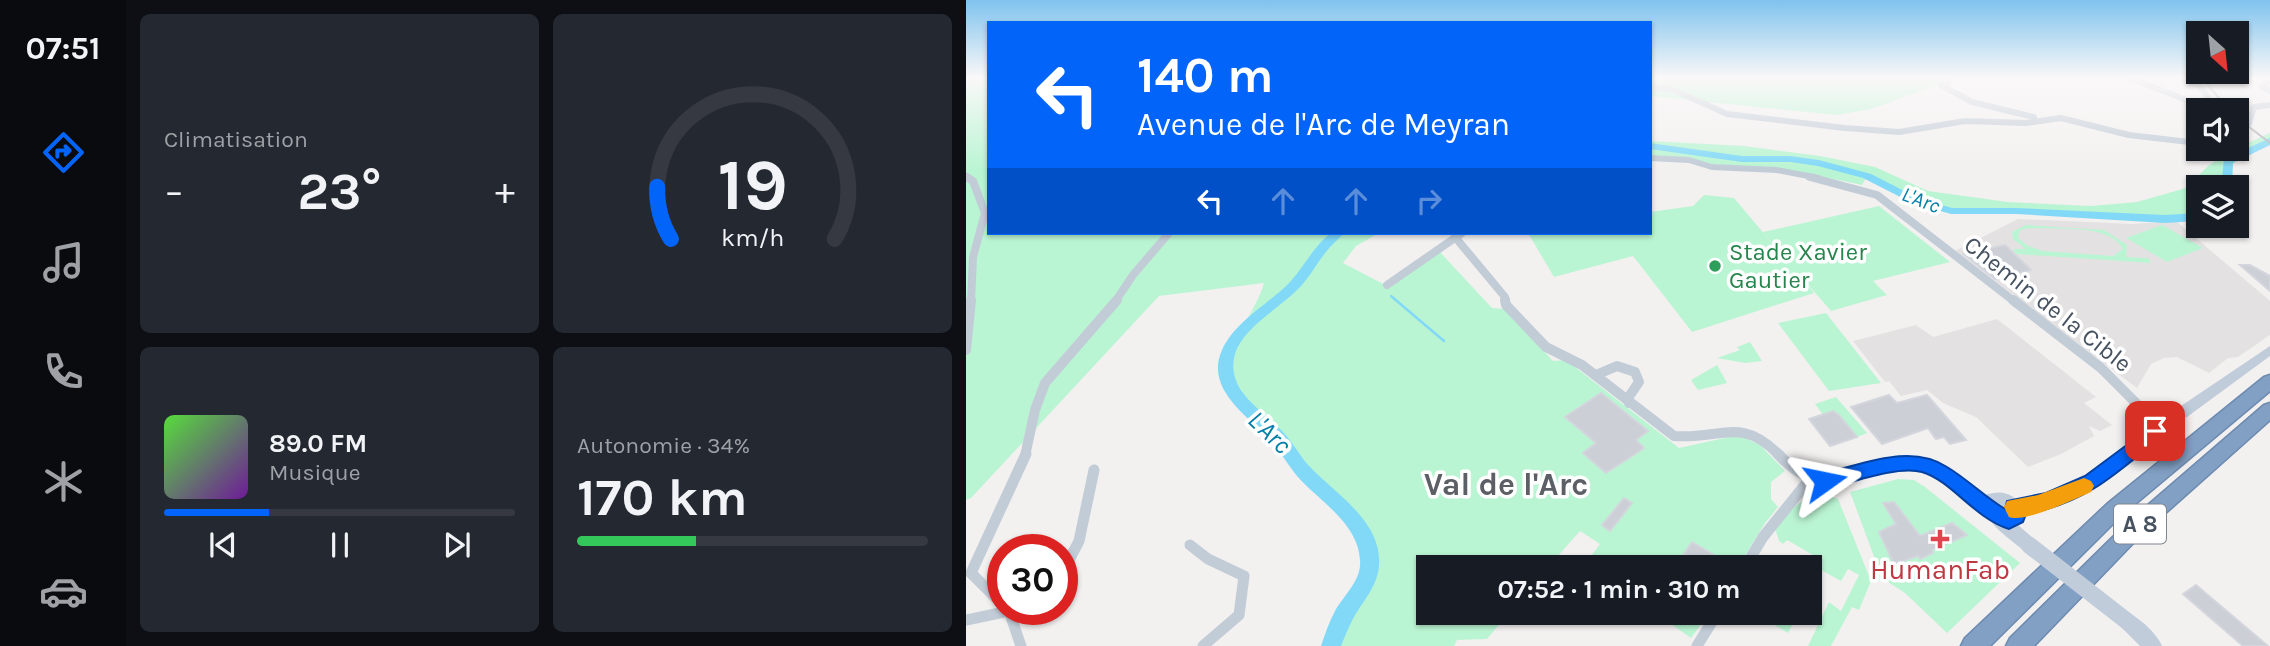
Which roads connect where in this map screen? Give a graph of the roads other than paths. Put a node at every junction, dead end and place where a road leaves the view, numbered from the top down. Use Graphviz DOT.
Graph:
graph roads {
  1 [pos="1713,108"];
  2 [pos="1994,108"];
  3 [pos="2056,118"];
  4 [pos="2186,142"];
  5 [pos="1652,158"];
  6 [pos="966,176"];
  7 [pos="1167,235"];
  8 [pos="1458,235"];
  9 [pos="1387,285"];
  10 [pos="966,350"];
  11 [pos="2270,350"];
  12 [pos="1596,375"];
  13 [pos="2270,381"];
  14 [pos="1629,403"];
  15 [pos="2270,410"];
  16 [pos="2144,415"];
  17 [pos="2163,421"];
  18 [pos="2144,439"];
  19 [pos="1094,470"];
  20 [pos="1809,480"];
  21 [pos="2008,519"];
  22 [pos="989,534"];
  23 [pos="987,539"];
  24 [pos="1078,543"];
  25 [pos="1190,545"];
  26 [pos="1752,555"];
  27 [pos="987,589"];
  28 [pos="987,614"];
  29 [pos="966,620"];
  30 [pos="1014,625"];
  31 [pos="1710,625"];
  32 [pos="2020,644"];
  33 [pos="1021,646"];
  34 [pos="1203,646"];
  35 [pos="1697,646"];
  36 [pos="1973,646"];
  37 [pos="2153,646"];
  1 -- 3 [label="street"];
  2 -- 3 [label="street"];
  3 -- 4 [label="street"];
  5 -- 16 [label="street, Chemin de la Cible"];
  6 -- 10 [label="street"];
  7 -- 22 [label="street"];
  8 -- 9 [label="street"];
  8 -- 12 [label="street"];
  11 -- 17 [label="main road"];
  12 -- 14 [label="street"];
  12 -- 14 [label="street"];
  13 -- 36 [label="highway, A 8"];
  14 -- 20 [label="street"];
  15 -- 32 [label="highway, A 8"];
  16 -- 17 [label="main road"];
  16 -- 18 [label="main road"];
  17 -- 18 [label="main road"];
  18 -- 21 [label="main road"];
  19 -- 24 [label="street"];
  20 -- 21 [label="street"];
  20 -- 26 [label="street"];
  21 -- 37 [label="main road, bridge"];
  23 -- 27 [label="street"];
  25 -- 34 [label="street"];
  28 -- 29 [label="street"];
  30 -- 33 [label="street"];
  31 -- 35 [label="street"];
}
